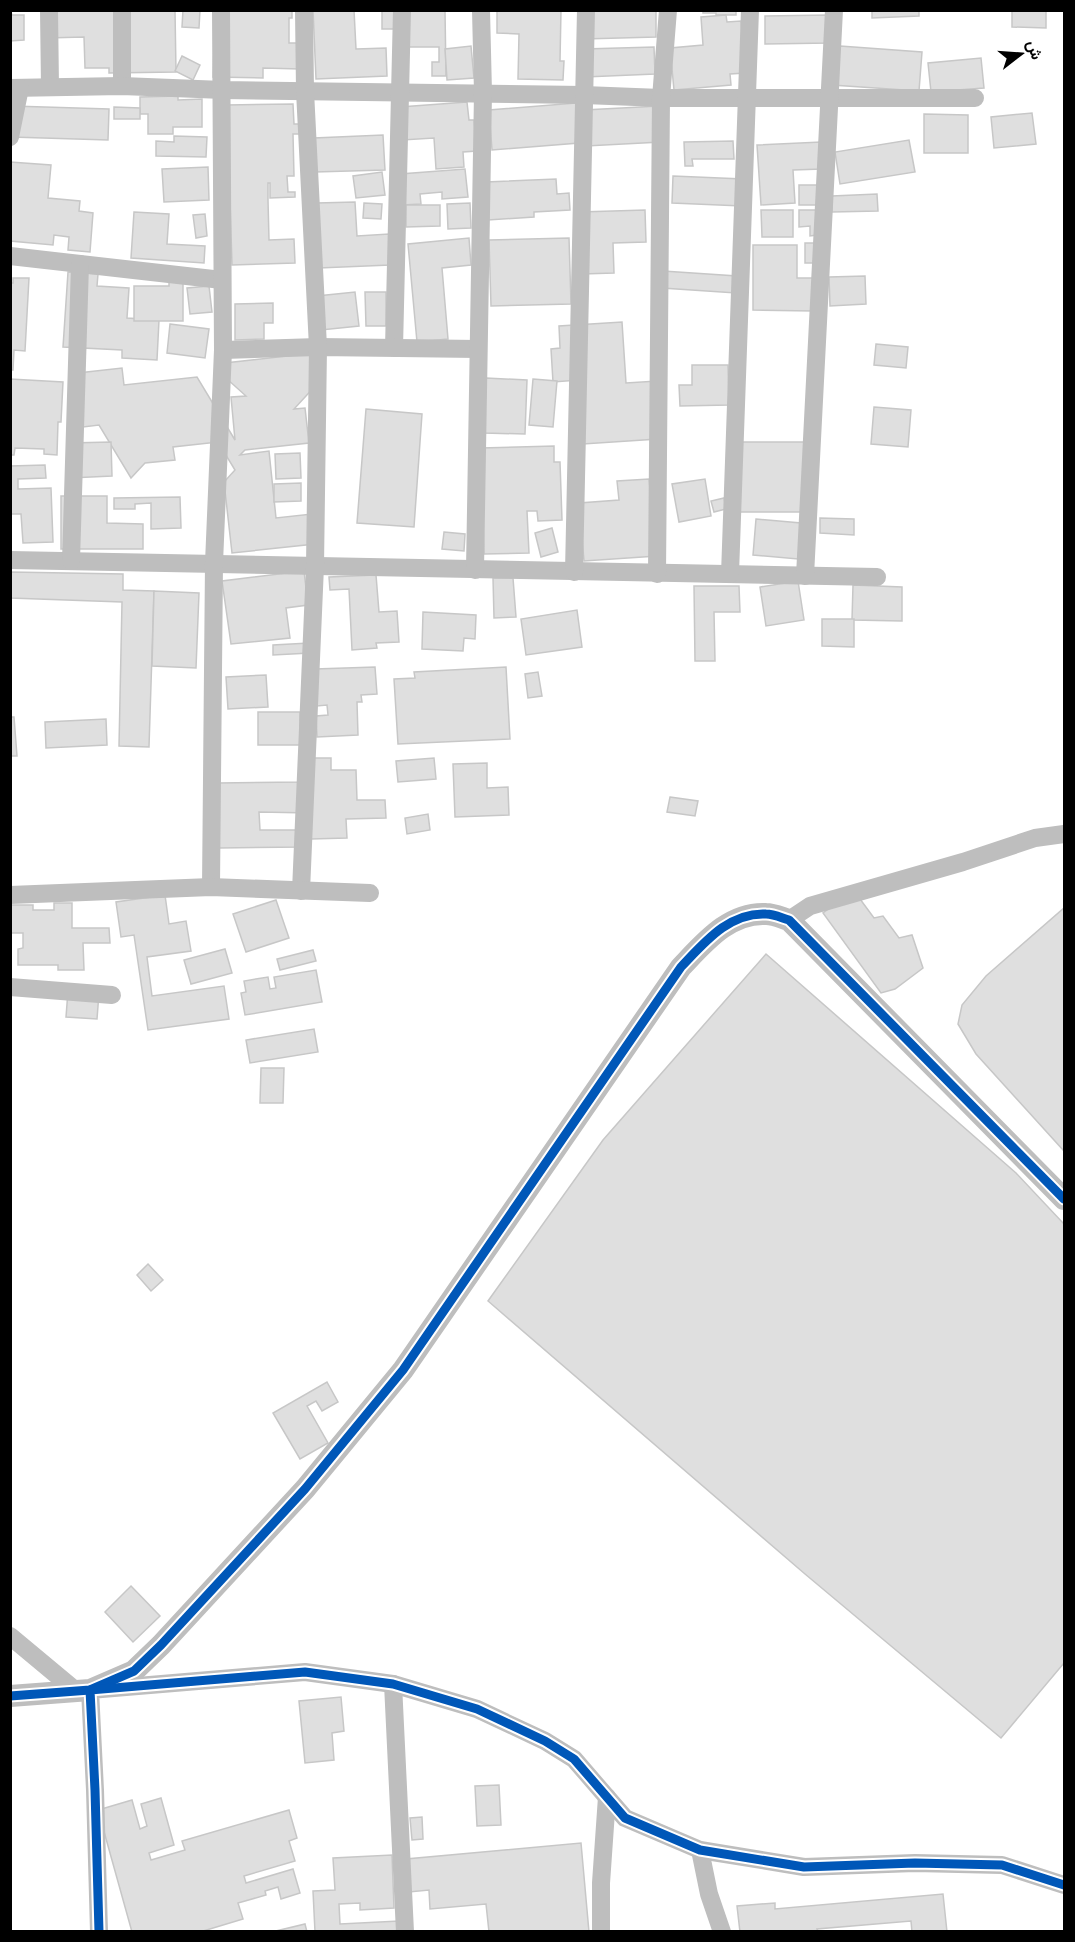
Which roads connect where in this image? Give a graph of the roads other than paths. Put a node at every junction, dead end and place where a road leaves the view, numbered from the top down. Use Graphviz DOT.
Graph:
graph roads {
  1 [pos="49,10"];
  2 [pos="122,10"];
  3 [pos="221,10"];
  4 [pos="304,10"];
  5 [pos="402,10"];
  6 [pos="481,10"];
  7 [pos="586,10"];
  8 [pos="668,10"];
  9 [pos="750,10"];
  10 [pos="834,10"];
  11 [pos="122,86"];
  12 [pos="50,87"];
  13 [pos="15,88"];
  14 [pos="223,90"];
  15 [pos="305,91"];
  16 [pos="483,93"];
  17 [pos="401,94"];
  18 [pos="584,95"];
  19 [pos="661,98"];
  20 [pos="747,98"];
  21 [pos="828,98"];
  22 [pos="975,98"];
  23 [pos="10,137"];
  24 [pos="10,256"];
  25 [pos="80,264"];
  26 [pos="222,280"];
  27 [pos="318,347"];
  28 [pos="394,348"];
  29 [pos="478,349"];
  30 [pos="223,350"];
  31 [pos="10,560"];
  32 [pos="71,561"];
  33 [pos="214,563"];
  34 [pos="315,566"];
  35 [pos="476,570"];
  36 [pos="574,572"];
  37 [pos="657,574"];
  38 [pos="730,574"];
  39 [pos="805,576"];
  40 [pos="877,577"];
  41 [pos="1065,834"];
  42 [pos="211,887"];
  43 [pos="302,891"];
  44 [pos="370,893"];
  45 [pos="10,895"];
  46 [pos="789,920"];
  47 [pos="10,987"];
  48 [pos="112,995"];
  49 [pos="1065,1199"];
  50 [pos="10,1636"];
  51 [pos="393,1684"];
  52 [pos="83,1690"];
  53 [pos="10,1696"];
  54 [pos="607,1797"];
  55 [pos="700,1850"];
  56 [pos="1065,1885"];
  57 [pos="99,1932"];
  58 [pos="405,1932"];
  59 [pos="601,1932"];
  60 [pos="722,1932"];
  1 -- 12 [label="street"];
  2 -- 11 [label="street"];
  3 -- 14 [label="street"];
  4 -- 15 [label="street"];
  5 -- 17 [label="street"];
  6 -- 16 [label="street"];
  7 -- 18 [label="street"];
  8 -- 19 [label="street"];
  9 -- 20 [label="street"];
  10 -- 21 [label="street"];
  11 -- 12 [label="street"];
  11 -- 14 [label="street"];
  12 -- 13 [label="street"];
  13 -- 23 [label="street"];
  14 -- 15 [label="street"];
  14 -- 26 [label="street"];
  15 -- 17 [label="street"];
  15 -- 27 [label="street"];
  16 -- 17 [label="street"];
  16 -- 18 [label="street"];
  16 -- 29 [label="street"];
  17 -- 28 [label="street"];
  18 -- 19 [label="street"];
  18 -- 36 [label="street"];
  19 -- 20 [label="street"];
  19 -- 37 [label="street"];
  20 -- 21 [label="street"];
  20 -- 38 [label="street"];
  21 -- 22 [label="street"];
  21 -- 39 [label="street"];
  24 -- 25 [label="street"];
  25 -- 26 [label="street"];
  25 -- 32 [label="street"];
  26 -- 30 [label="street"];
  27 -- 28 [label="street"];
  27 -- 30 [label="street"];
  27 -- 34 [label="street"];
  28 -- 29 [label="street"];
  29 -- 35 [label="street"];
  30 -- 33 [label="street"];
  31 -- 32 [label="street"];
  32 -- 33 [label="street"];
  33 -- 34 [label="street"];
  33 -- 42 [label="street"];
  34 -- 35 [label="street"];
  34 -- 43 [label="street"];
  35 -- 36 [label="street"];
  36 -- 37 [label="street"];
  37 -- 38 [label="street"];
  38 -- 39 [label="street"];
  39 -- 40 [label="street"];
  41 -- 46 [label="street"];
  42 -- 43 [label="street"];
  42 -- 45 [label="street"];
  43 -- 44 [label="street"];
  46 -- 49 [label="street"];
  46 -- 52 [label="street"];
  47 -- 48 [label="street"];
  50 -- 52 [label="street"];
  51 -- 52 [label="street"];
  51 -- 54 [label="street"];
  51 -- 58 [label="street"];
  52 -- 53 [label="street"];
  52 -- 57 [label="street"];
  54 -- 55 [label="street"];
  54 -- 59 [label="street"];
  55 -- 56 [label="street"];
  55 -- 60 [label="street"];
}
